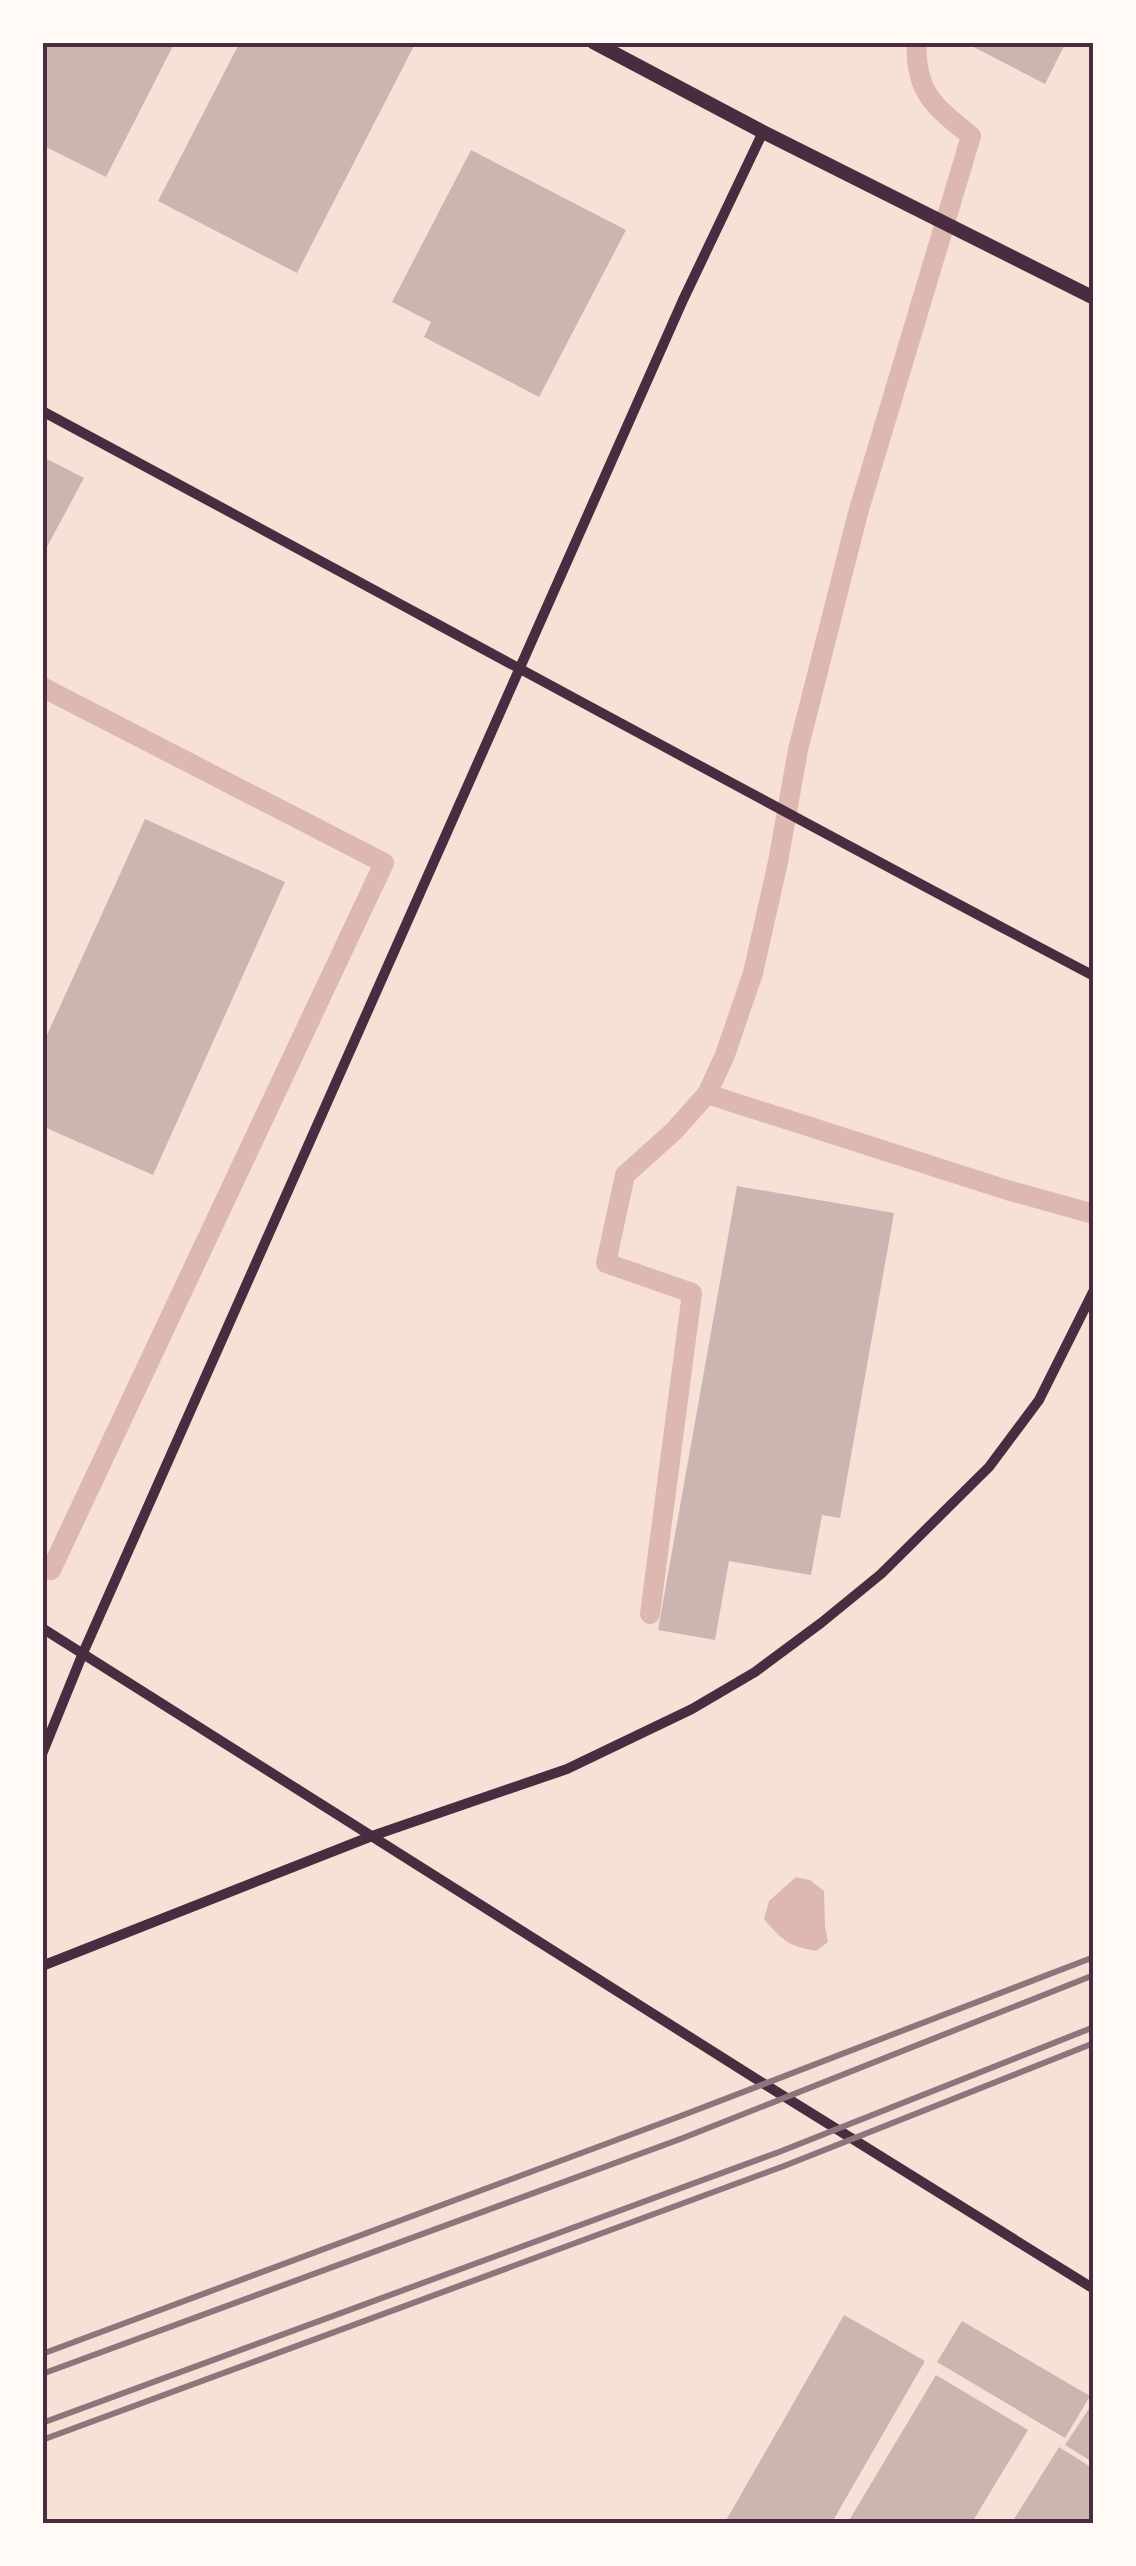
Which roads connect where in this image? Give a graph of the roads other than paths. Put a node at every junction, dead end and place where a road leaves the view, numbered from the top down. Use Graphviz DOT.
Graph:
graph roads {
  1 [pos="593,42"];
  2 [pos="762,132"];
  3 [pos="1094,298"];
  4 [pos="42,411"];
  5 [pos="520,667"];
  6 [pos="1094,976"];
  7 [pos="1094,1290"];
  8 [pos="42,1628"];
  9 [pos="82,1653"];
  10 [pos="42,1754"];
  11 [pos="372,1836"];
  12 [pos="42,1966"];
  13 [pos="1094,2289"];
  1 -- 2 [label="street"];
  2 -- 3 [label="street"];
  2 -- 5 [label="street"];
  4 -- 5 [label="street"];
  5 -- 6 [label="street"];
  5 -- 9 [label="street"];
  7 -- 11 [label="street"];
  8 -- 9 [label="street"];
  9 -- 10 [label="street"];
  9 -- 11 [label="street"];
  11 -- 12 [label="street"];
  11 -- 13 [label="street"];
}
